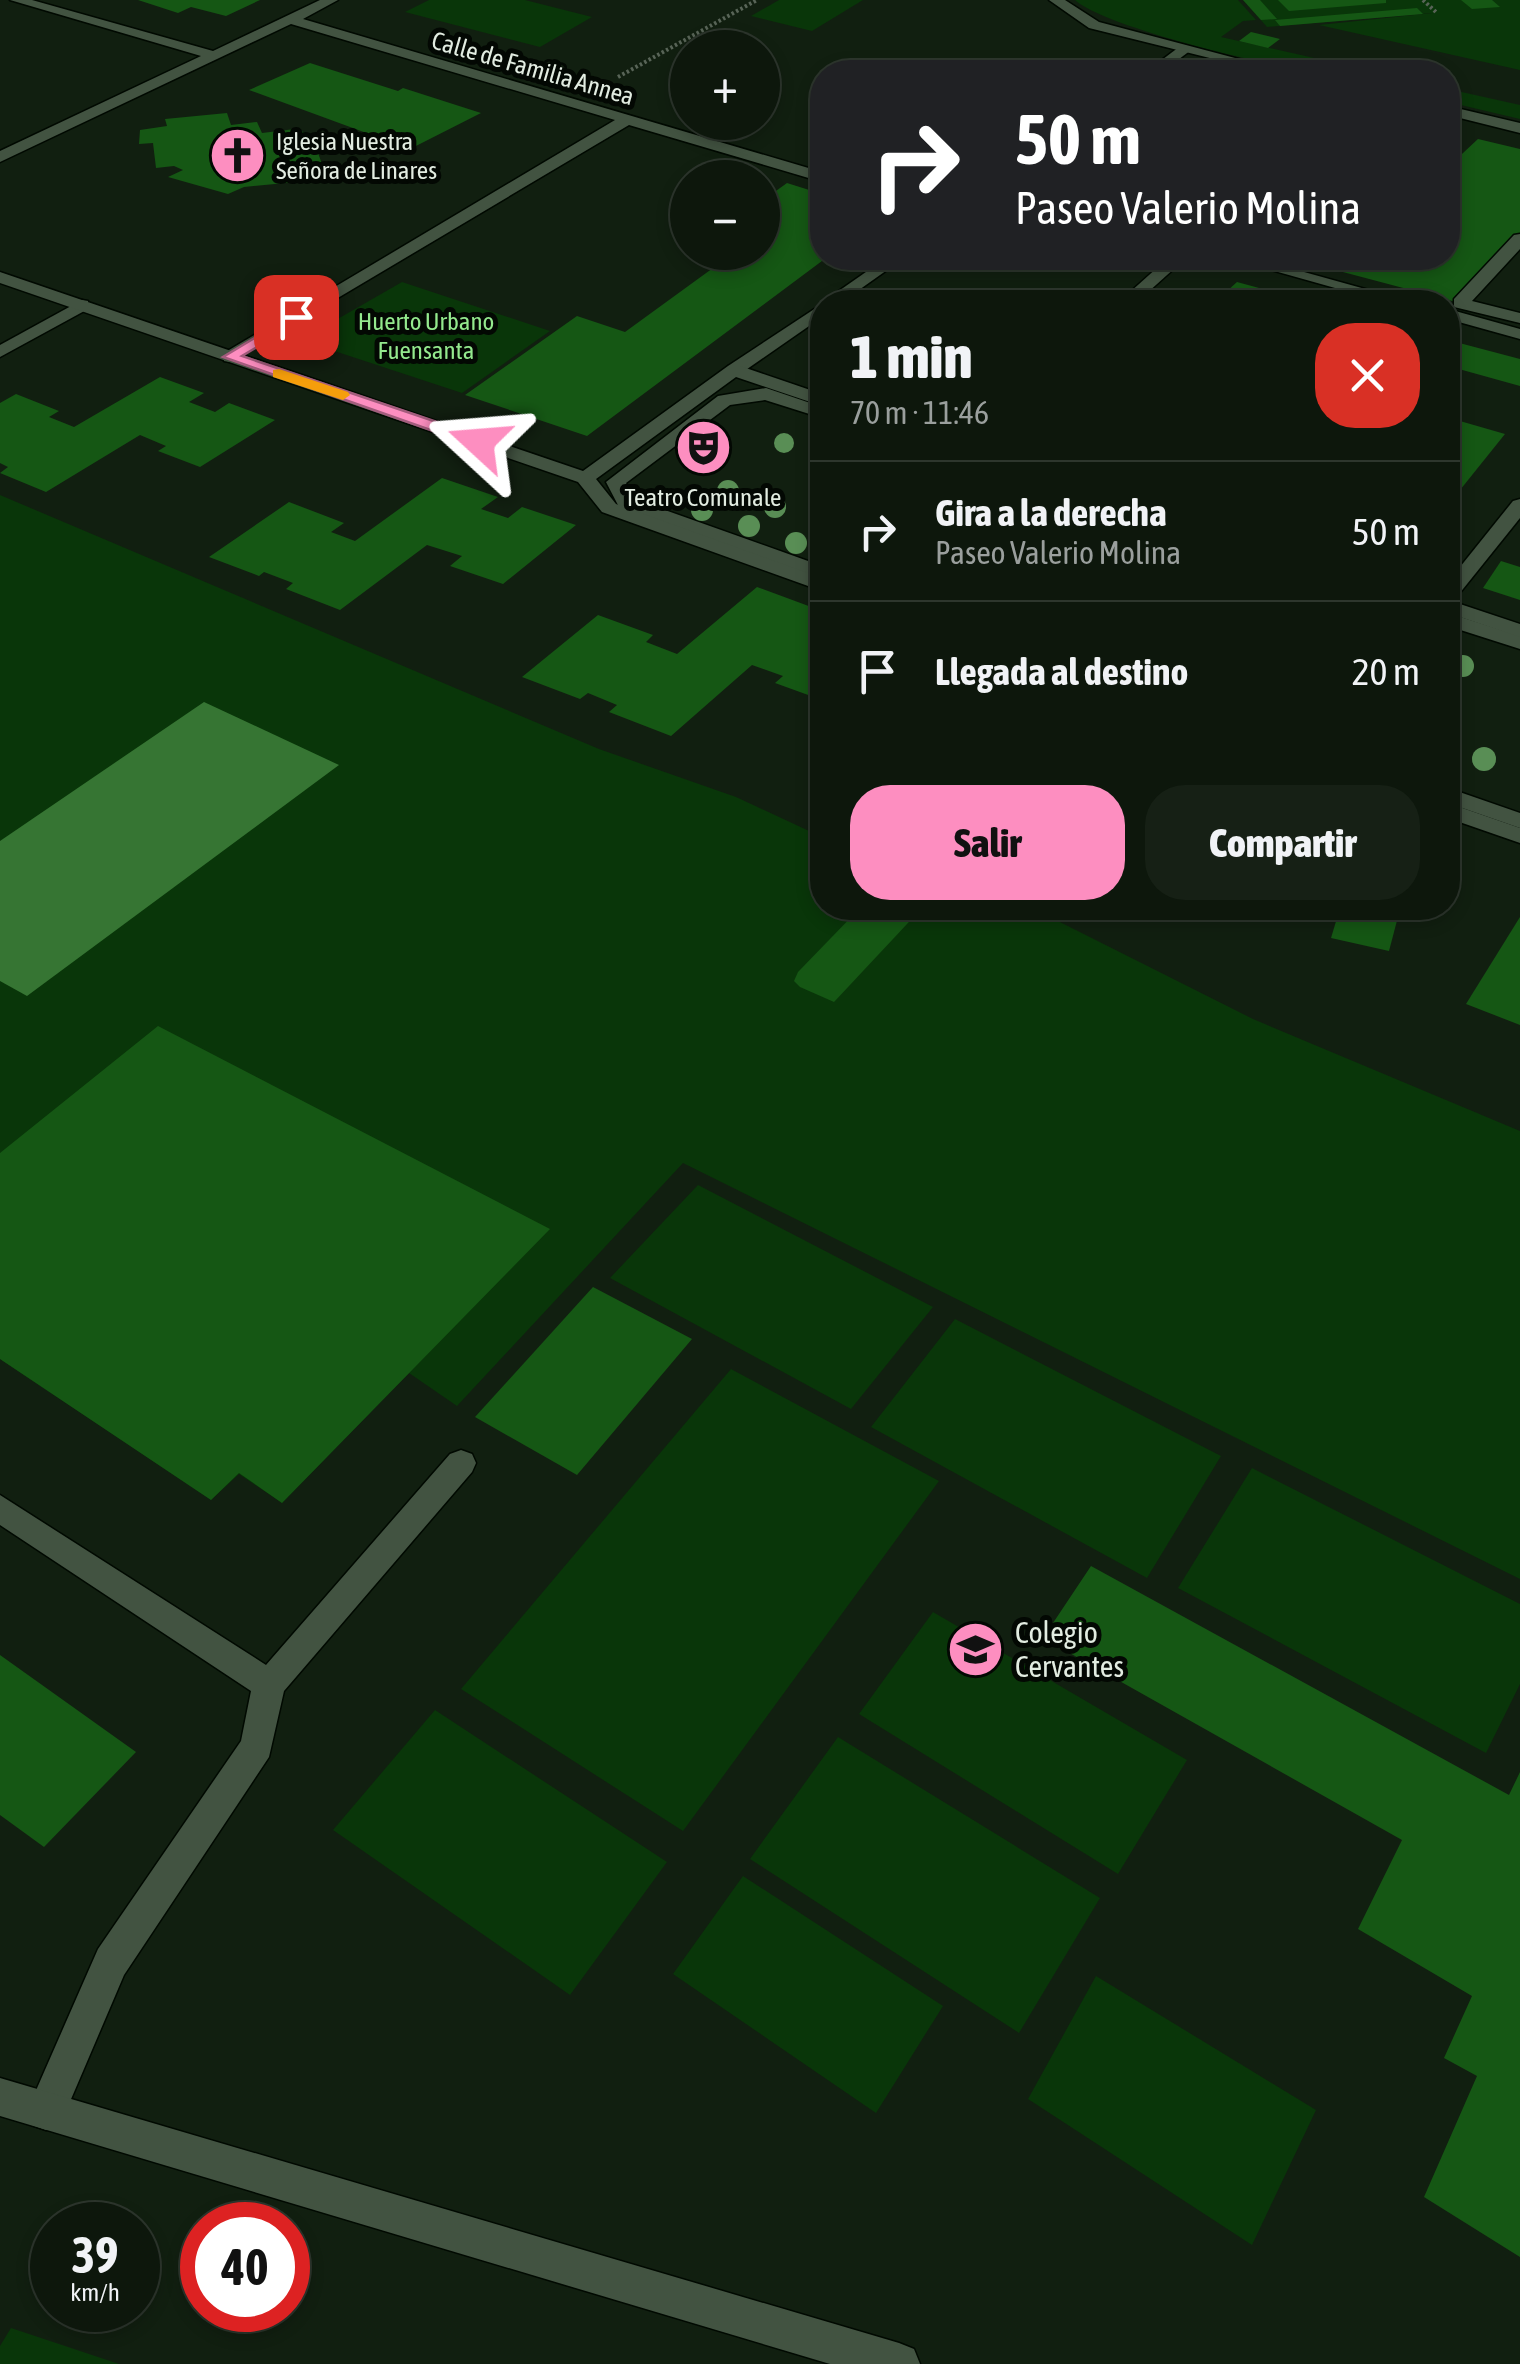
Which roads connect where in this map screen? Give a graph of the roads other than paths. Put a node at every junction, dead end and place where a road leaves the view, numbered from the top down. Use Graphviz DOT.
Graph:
graph roads {
  1 [pos="17,0"];
  2 [pos="331,0"];
  3 [pos="1056,0"];
  4 [pos="288,20"];
  5 [pos="1184,50"];
  6 [pos="212,55"];
  7 [pos="1170,60"];
  8 [pos="1229,60"];
  9 [pos="1460,115"];
  10 [pos="628,119"];
  11 [pos="1520,128"];
  12 [pos="0,157"];
  13 [pos="810,172"];
  14 [pos="1520,239"];
  15 [pos="878,270"];
  16 [pos="1164,270"];
  17 [pos="1305,270"];
  18 [pos="0,277"];
  19 [pos="849,290"];
  20 [pos="1141,290"];
  21 [pos="1366,290"];
  22 [pos="82,305"];
  23 [pos="810,316"];
  24 [pos="1460,317"];
  25 [pos="1520,318"];
  26 [pos="1520,334"];
  27 [pos="0,352"];
  28 [pos="230,357"];
  29 [pos="734,370"];
  30 [pos="810,396"];
  31 [pos="810,409"];
  32 [pos="585,478"];
  33 [pos="1520,505"];
  34 [pos="810,569"];
  35 [pos="1460,580"];
  36 [pos="810,581"];
  37 [pos="1460,610"];
  38 [pos="1460,623"];
  39 [pos="1520,631"];
  40 [pos="1520,643"];
  41 [pos="1460,799"];
  42 [pos="1460,814"];
  43 [pos="1520,821"];
  44 [pos="1520,836"];
  45 [pos="462,1463"];
  46 [pos="0,1508"];
  47 [pos="269,1685"];
  48 [pos="0,2097"];
  49 [pos="46,2111"];
  50 [pos="899,2364"];
  1 -- 6 [label="street"];
  2 -- 4 [label="street"];
  3 -- 5 [label="street"];
  4 -- 6 [label="street"];
  4 -- 10 [label="street, Calle de Familia Annea"];
  5 -- 7 [label="street"];
  5 -- 8 [label="street"];
  6 -- 12 [label="street"];
  9 -- 11 [label="street"];
  10 -- 13 [label="street, Calle de Familia Annea"];
  10 -- 28 [label="street"];
  14 -- 25 [label="street"];
  15 -- 19 [label="street"];
  16 -- 20 [label="street"];
  17 -- 21 [label="street"];
  18 -- 22 [label="street"];
  22 -- 27 [label="street"];
  22 -- 28 [label="street"];
  23 -- 29 [label="street"];
  24 -- 26 [label="street"];
  28 -- 32 [label="street"];
  29 -- 30 [label="street"];
  29 -- 32 [label="street"];
  31 -- 34 [label="street"];
  32 -- 36 [label="street"];
  33 -- 35 [label="street"];
  37 -- 39 [label="street"];
  38 -- 40 [label="street"];
  41 -- 43 [label="street"];
  42 -- 44 [label="street"];
  45 -- 47 [label="street"];
  46 -- 47 [label="street"];
  47 -- 49 [label="street"];
  48 -- 49 [label="street"];
  49 -- 50 [label="street"];
}
